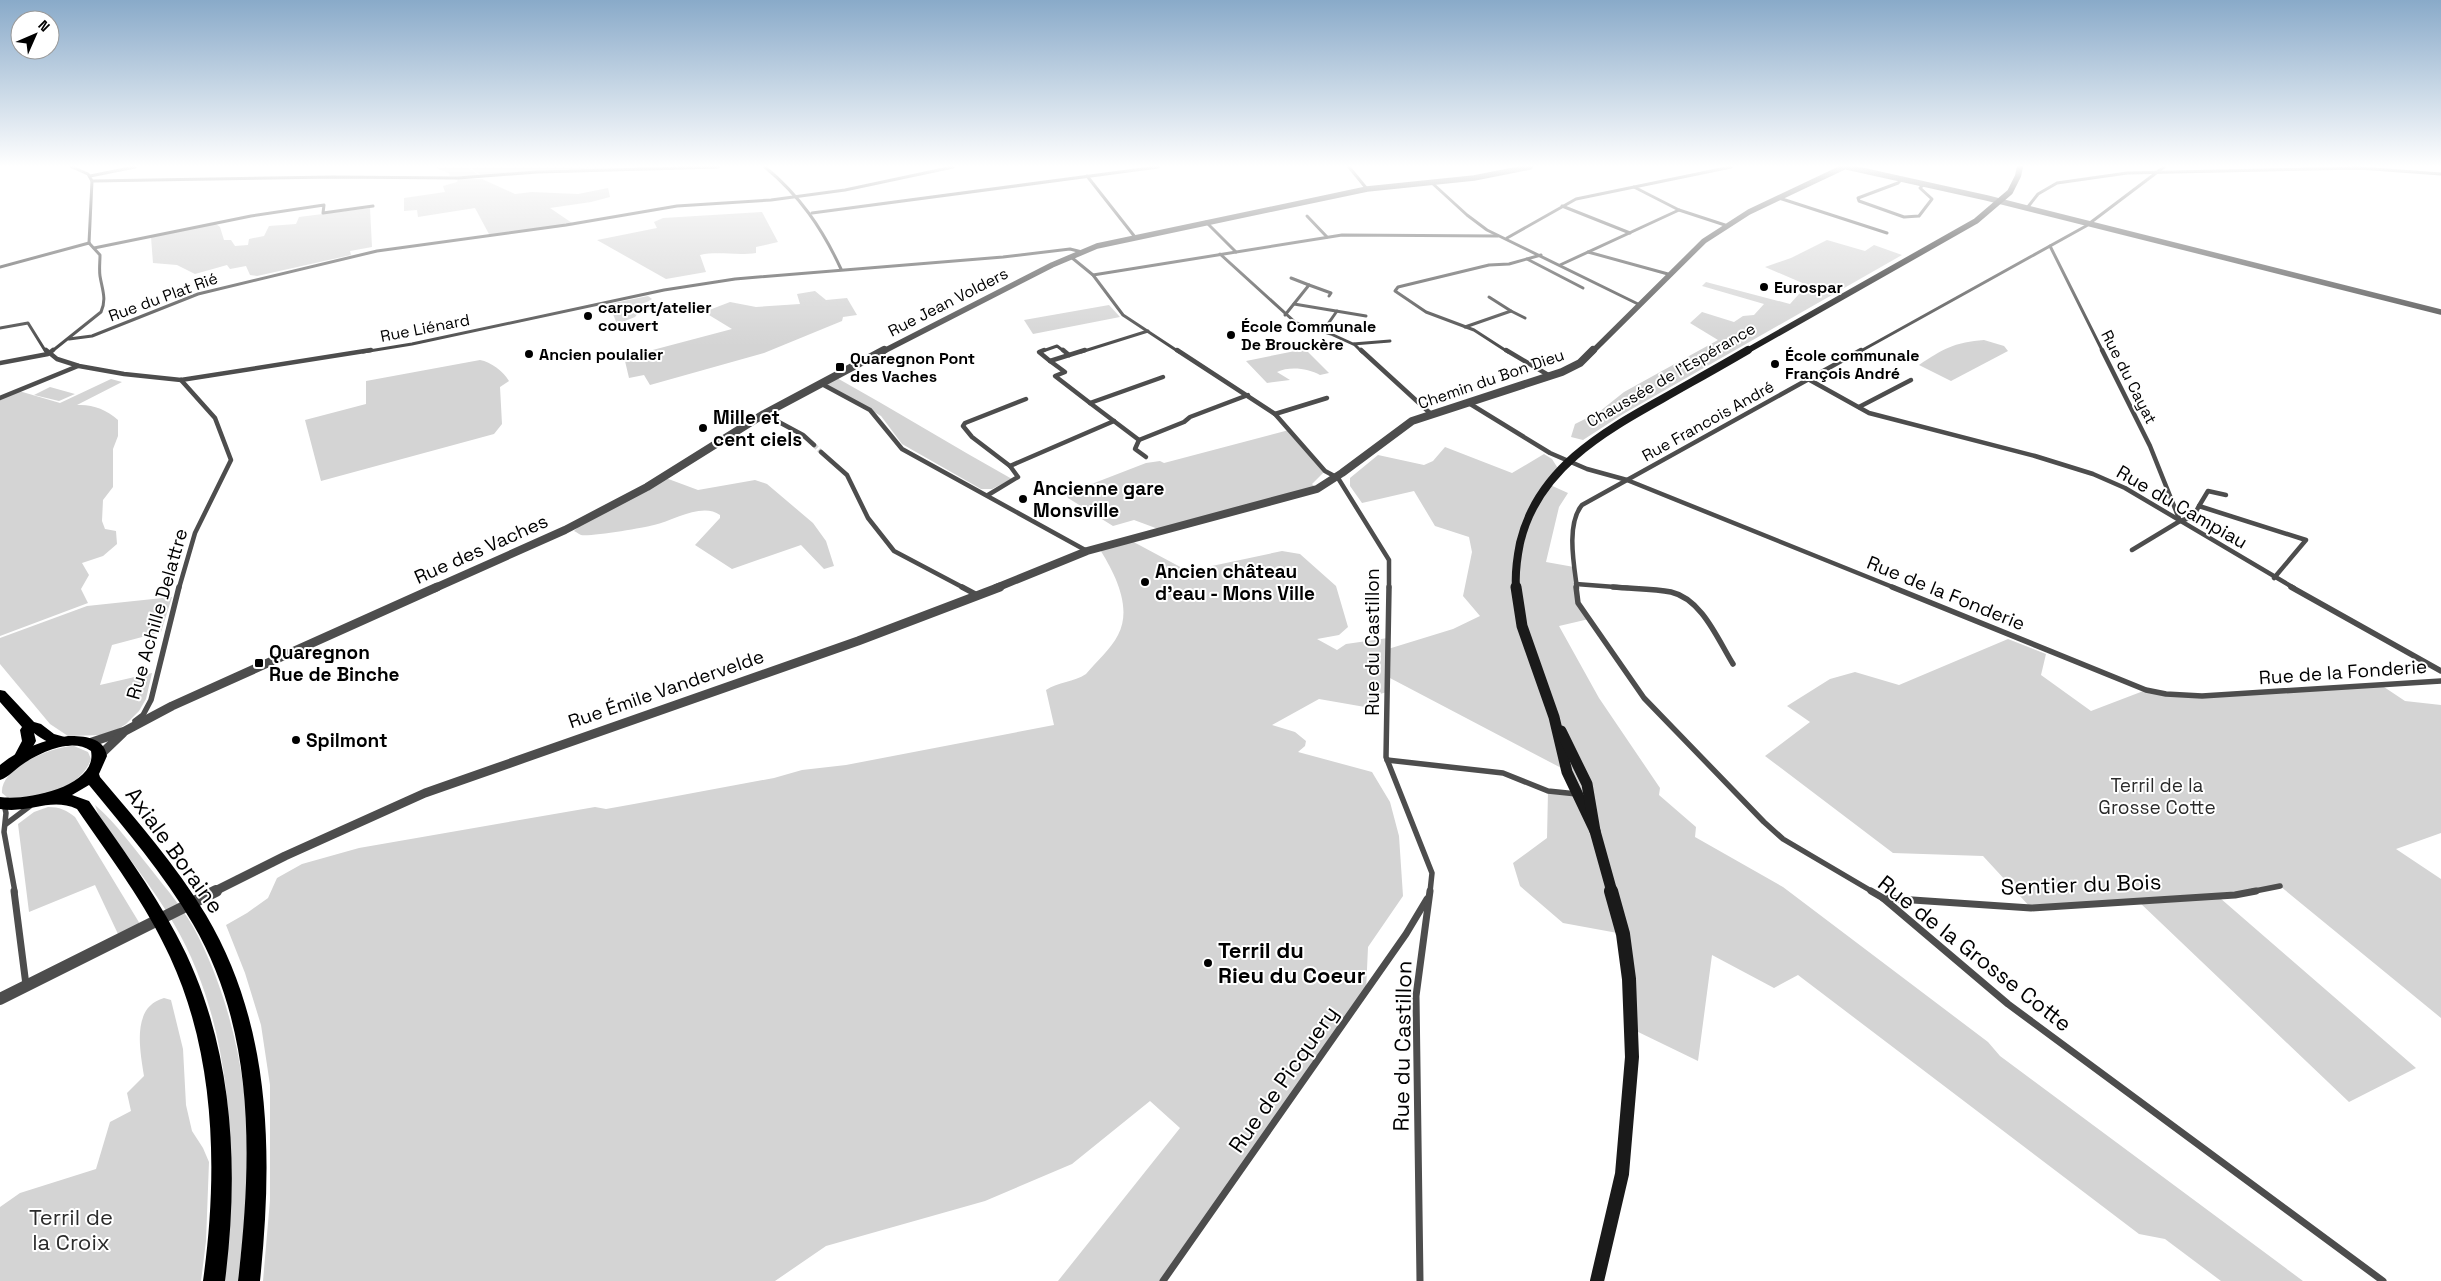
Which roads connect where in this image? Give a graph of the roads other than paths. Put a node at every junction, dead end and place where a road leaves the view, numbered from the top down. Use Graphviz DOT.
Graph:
graph roads {
  1 [pos="90,227"];
  2 [pos="198,227"];
  3 [pos="554,227"];
  4 [pos="819,227"];
  5 [pos="1127,227"];
  6 [pos="1183,227"];
  7 [pos="1211,227"];
  8 [pos="1317,227"];
  9 [pos="1485,227"];
  10 [pos="1526,227"];
  11 [pos="1616,227"];
  12 [pos="1642,227"];
  13 [pos="1724,227"];
  14 [pos="1868,227"];
  15 [pos="1968,227"];
  16 [pos="2084,227"];
  17 [pos="2100,227"];
  18 [pos="1630,232"];
  19 [pos="1887,233"];
  20 [pos="1498,236"];
  21 [pos="1135,237"];
  22 [pos="1327,237"];
  23 [pos="1507,238"];
  24 [pos="89,244"];
  25 [pos="2050,246"];
  26 [pos="94,248"];
  27 [pos="1082,252"];
  28 [pos="1236,252"];
  29 [pos="1588,252"];
  30 [pos="1220,254"];
  31 [pos="1541,255"];
  32 [pos="1071,257"];
  33 [pos="1527,259"];
  34 [pos="1560,265"];
  35 [pos="0,267"];
  36 [pos="841,269"];
  37 [pos="1668,274"];
  38 [pos="1093,275"];
  39 [pos="1292,278"];
  40 [pos="2307,279"];
  41 [pos="1309,285"];
  42 [pos="1582,288"];
  43 [pos="1329,296"];
  44 [pos="1489,297"];
  45 [pos="1294,304"];
  46 [pos="1638,304"];
  47 [pos="1512,310"];
  48 [pos="2440,310"];
  49 [pos="1337,311"];
  50 [pos="1285,315"];
  51 [pos="1366,316"];
  52 [pos="1525,318"];
  53 [pos="1465,327"];
  54 [pos="0,328"];
  55 [pos="1148,331"];
  56 [pos="1323,331"];
  57 [pos="70,339"];
  58 [pos="1390,341"];
  59 [pos="1353,344"];
  60 [pos="48,354"];
  61 [pos="1069,355"];
  62 [pos="1050,361"];
  63 [pos="0,363"];
  64 [pos="79,366"];
  65 [pos="838,374"];
  66 [pos="1550,376"];
  67 [pos="1163,377"];
  68 [pos="1808,379"];
  69 [pos="181,380"];
  70 [pos="1910,380"];
  71 [pos="820,383"];
  72 [pos="1248,395"];
  73 [pos="0,398"];
  74 [pos="1327,398"];
  75 [pos="1026,399"];
  76 [pos="1466,402"];
  77 [pos="1090,403"];
  78 [pos="1859,407"];
  79 [pos="764,414"];
  80 [pos="1275,414"];
  81 [pos="1431,414"];
  82 [pos="1114,421"];
  83 [pos="1139,440"];
  84 [pos="814,445"];
  85 [pos="821,452"];
  86 [pos="1146,457"];
  87 [pos="1567,460"];
  88 [pos="1010,466"];
  89 [pos="1338,478"];
  90 [pos="1627,480"];
  91 [pos="988,495"];
  92 [pos="2226,495"];
  93 [pos="2199,506"];
  94 [pos="2180,521"];
  95 [pos="2132,550"];
  96 [pos="1087,552"];
  97 [pos="2274,578"];
  98 [pos="1576,584"];
  99 [pos="979,596"];
  100 [pos="1732,664"];
  101 [pos="2441,671"];
  102 [pos="2441,680"];
  103 [pos="0,694"];
  104 [pos="1555,722"];
  105 [pos="30,727"];
  106 [pos="124,731"];
  107 [pos="67,742"];
  108 [pos="89,743"];
  109 [pos="99,756"];
  110 [pos="20,758"];
  111 [pos="1387,760"];
  112 [pos="91,773"];
  113 [pos="0,774"];
  114 [pos="1577,794"];
  115 [pos="54,797"];
  116 [pos="34,803"];
  117 [pos="2,804"];
  118 [pos="6,824"];
  119 [pos="1595,830"];
  120 [pos="2280,886"];
  121 [pos="1428,896"];
  122 [pos="1883,898"];
  123 [pos="26,985"];
  124 [pos="0,999"];
  125 [pos="214,1281"];
  126 [pos="250,1281"];
  127 [pos="1163,1281"];
  128 [pos="1420,1281"];
  129 [pos="1597,1281"];
  130 [pos="2383,1281"];
  1 -- 24 [label="street"];
  2 -- 26 [label="street"];
  3 -- 57 [label="street, Rue du Plat Rié"];
  4 -- 36 [label="street"];
  5 -- 21 [label="street"];
  6 -- 21 [label="street, Rue Jean Volders"];
  7 -- 28 [label="street"];
  8 -- 22 [label="street"];
  9 -- 20 [label="street"];
  10 -- 23 [label="street"];
  11 -- 18 [label="street"];
  12 -- 18 [label="street"];
  13 -- 37 [label="street, Chemin du Bon Dieu"];
  14 -- 19 [label="street"];
  15 -- 87 [label="main road, Chaussée de l'Espérance"];
  16 -- 25 [label="street, Rue Francois André"];
  17 -- 40 [label="street"];
  18 -- 29 [label="street"];
  20 -- 22 [label="street"];
  20 -- 23 [label="street"];
  21 -- 27 [label="street, Rue Jean Volders"];
  22 -- 28 [label="street"];
  23 -- 31 [label="street"];
  24 -- 26 [label="street"];
  24 -- 35 [label="street"];
  25 -- 68 [label="street, Rue Francois André"];
  25 -- 94 [label="street, Rue du Cayat"];
  26 -- 57 [label="street"];
  27 -- 32 [label="street, Rue Jean Volders"];
  27 -- 36 [label="street, Rue Liénard"];
  28 -- 30 [label="street"];
  29 -- 34 [label="street"];
  29 -- 37 [label="street"];
  30 -- 38 [label="street"];
  30 -- 50 [label="street"];
  31 -- 33 [label="street"];
  31 -- 34 [label="street"];
  32 -- 38 [label="street"];
  32 -- 65 [label="street, Rue Jean Volders"];
  33 -- 42 [label="street"];
  33 -- 53 [label="street"];
  34 -- 46 [label="street"];
  36 -- 69 [label="street, Rue Liénard"];
  37 -- 46 [label="street, Chemin du Bon Dieu"];
  38 -- 55 [label="street"];
  39 -- 41 [label="street"];
  40 -- 48 [label="street"];
  41 -- 43 [label="street"];
  41 -- 45 [label="street"];
  44 -- 47 [label="street"];
  45 -- 49 [label="street"];
  45 -- 50 [label="street"];
  46 -- 66 [label="street, Chemin du Bon Dieu"];
  47 -- 52 [label="street"];
  47 -- 53 [label="street"];
  49 -- 51 [label="street"];
  49 -- 56 [label="street"];
  50 -- 56 [label="street"];
  53 -- 66 [label="street"];
  54 -- 60 [label="street"];
  55 -- 61 [label="street"];
  55 -- 72 [label="street"];
  56 -- 59 [label="street"];
  57 -- 60 [label="street"];
  58 -- 59 [label="street"];
  59 -- 81 [label="street"];
  60 -- 63 [label="street"];
  60 -- 64 [label="street"];
  61 -- 62 [label="street"];
  61 -- 62 [label="street"];
  62 -- 77 [label="street"];
  64 -- 69 [label="street"];
  64 -- 73 [label="street"];
  65 -- 71 [label="street, Rue des Vaches"];
  66 -- 76 [label="street, Chemin du Bon Dieu"];
  67 -- 77 [label="street"];
  68 -- 78 [label="street, Rue du Campiau"];
  68 -- 90 [label="street, Rue Francois André"];
  69 -- 106 [label="street, Rue Achille Delattre"];
  70 -- 78 [label="street"];
  71 -- 79 [label="street, Rue des Vaches"];
  71 -- 91 [label="street"];
  72 -- 80 [label="street"];
  72 -- 83 [label="street"];
  74 -- 80 [label="street"];
  75 -- 88 [label="street"];
  76 -- 81 [label="street, Chemin du Bon Dieu"];
  76 -- 87 [label="street, Rue de la Fonderie"];
  77 -- 82 [label="street"];
  78 -- 94 [label="street, Rue du Campiau"];
  79 -- 84 [label="street"];
  79 -- 106 [label="street, Rue des Vaches"];
  80 -- 89 [label="street"];
  81 -- 89 [label="street, Chemin du Bon Dieu"];
  82 -- 83 [label="street"];
  82 -- 88 [label="street"];
  83 -- 86 [label="street"];
  85 -- 99 [label="street"];
  87 -- 90 [label="street, Rue de la Fonderie"];
  87 -- 104 [label="main road, Chaussée de l'Espérance"];
  88 -- 91 [label="street"];
  89 -- 96 [label="street, Rue Émile Vandervelde"];
  89 -- 111 [label="street, Rue du Castillon"];
  90 -- 98 [label="street, Rue de la Grosse Cotte"];
  90 -- 102 [label="street, Rue de la Fonderie"];
  91 -- 96 [label="street"];
  92 -- 93 [label="street"];
  93 -- 94 [label="street"];
  93 -- 97 [label="street"];
  94 -- 95 [label="street"];
  94 -- 97 [label="street, Rue du Campiau"];
  96 -- 99 [label="street, Rue Émile Vandervelde"];
  97 -- 101 [label="street, Rue du Campiau"];
  98 -- 100 [label="street"];
  98 -- 122 [label="street, Rue de la Grosse Cotte"];
  99 -- 123 [label="street, Rue Émile Vandervelde"];
  103 -- 105 [label="main road"];
  104 -- 114 [label="main road"];
  104 -- 119 [label="main road"];
  105 -- 107 [label="main road"];
  105 -- 110 [label="main road"];
  106 -- 108 [label="street, Rue des Vaches"];
  106 -- 109 [label="street, Rue des Vaches"];
  107 -- 108 [label="highway"];
  107 -- 110 [label="highway"];
  108 -- 109 [label="highway"];
  109 -- 112 [label="highway"];
  110 -- 113 [label="highway"];
  111 -- 114 [label="street"];
  111 -- 121 [label="street, Rue du Castillon"];
  112 -- 115 [label="highway"];
  112 -- 126 [label="highway, Axiale Boraine"];
  114 -- 119 [label="main road"];
  115 -- 116 [label="highway"];
  115 -- 125 [label="highway"];
  116 -- 117 [label="highway"];
  116 -- 118 [label="street"];
  117 -- 118 [label="street"];
  118 -- 123 [label="street"];
  119 -- 129 [label="main road"];
  120 -- 122 [label="street, Sentier du Bois"];
  121 -- 127 [label="street, Rue de Picquery"];
  121 -- 128 [label="street, Rue du Castillon"];
  122 -- 130 [label="street, Rue de la Grosse Cotte"];
  123 -- 124 [label="street, Rue Émile Vandervelde"];
}
